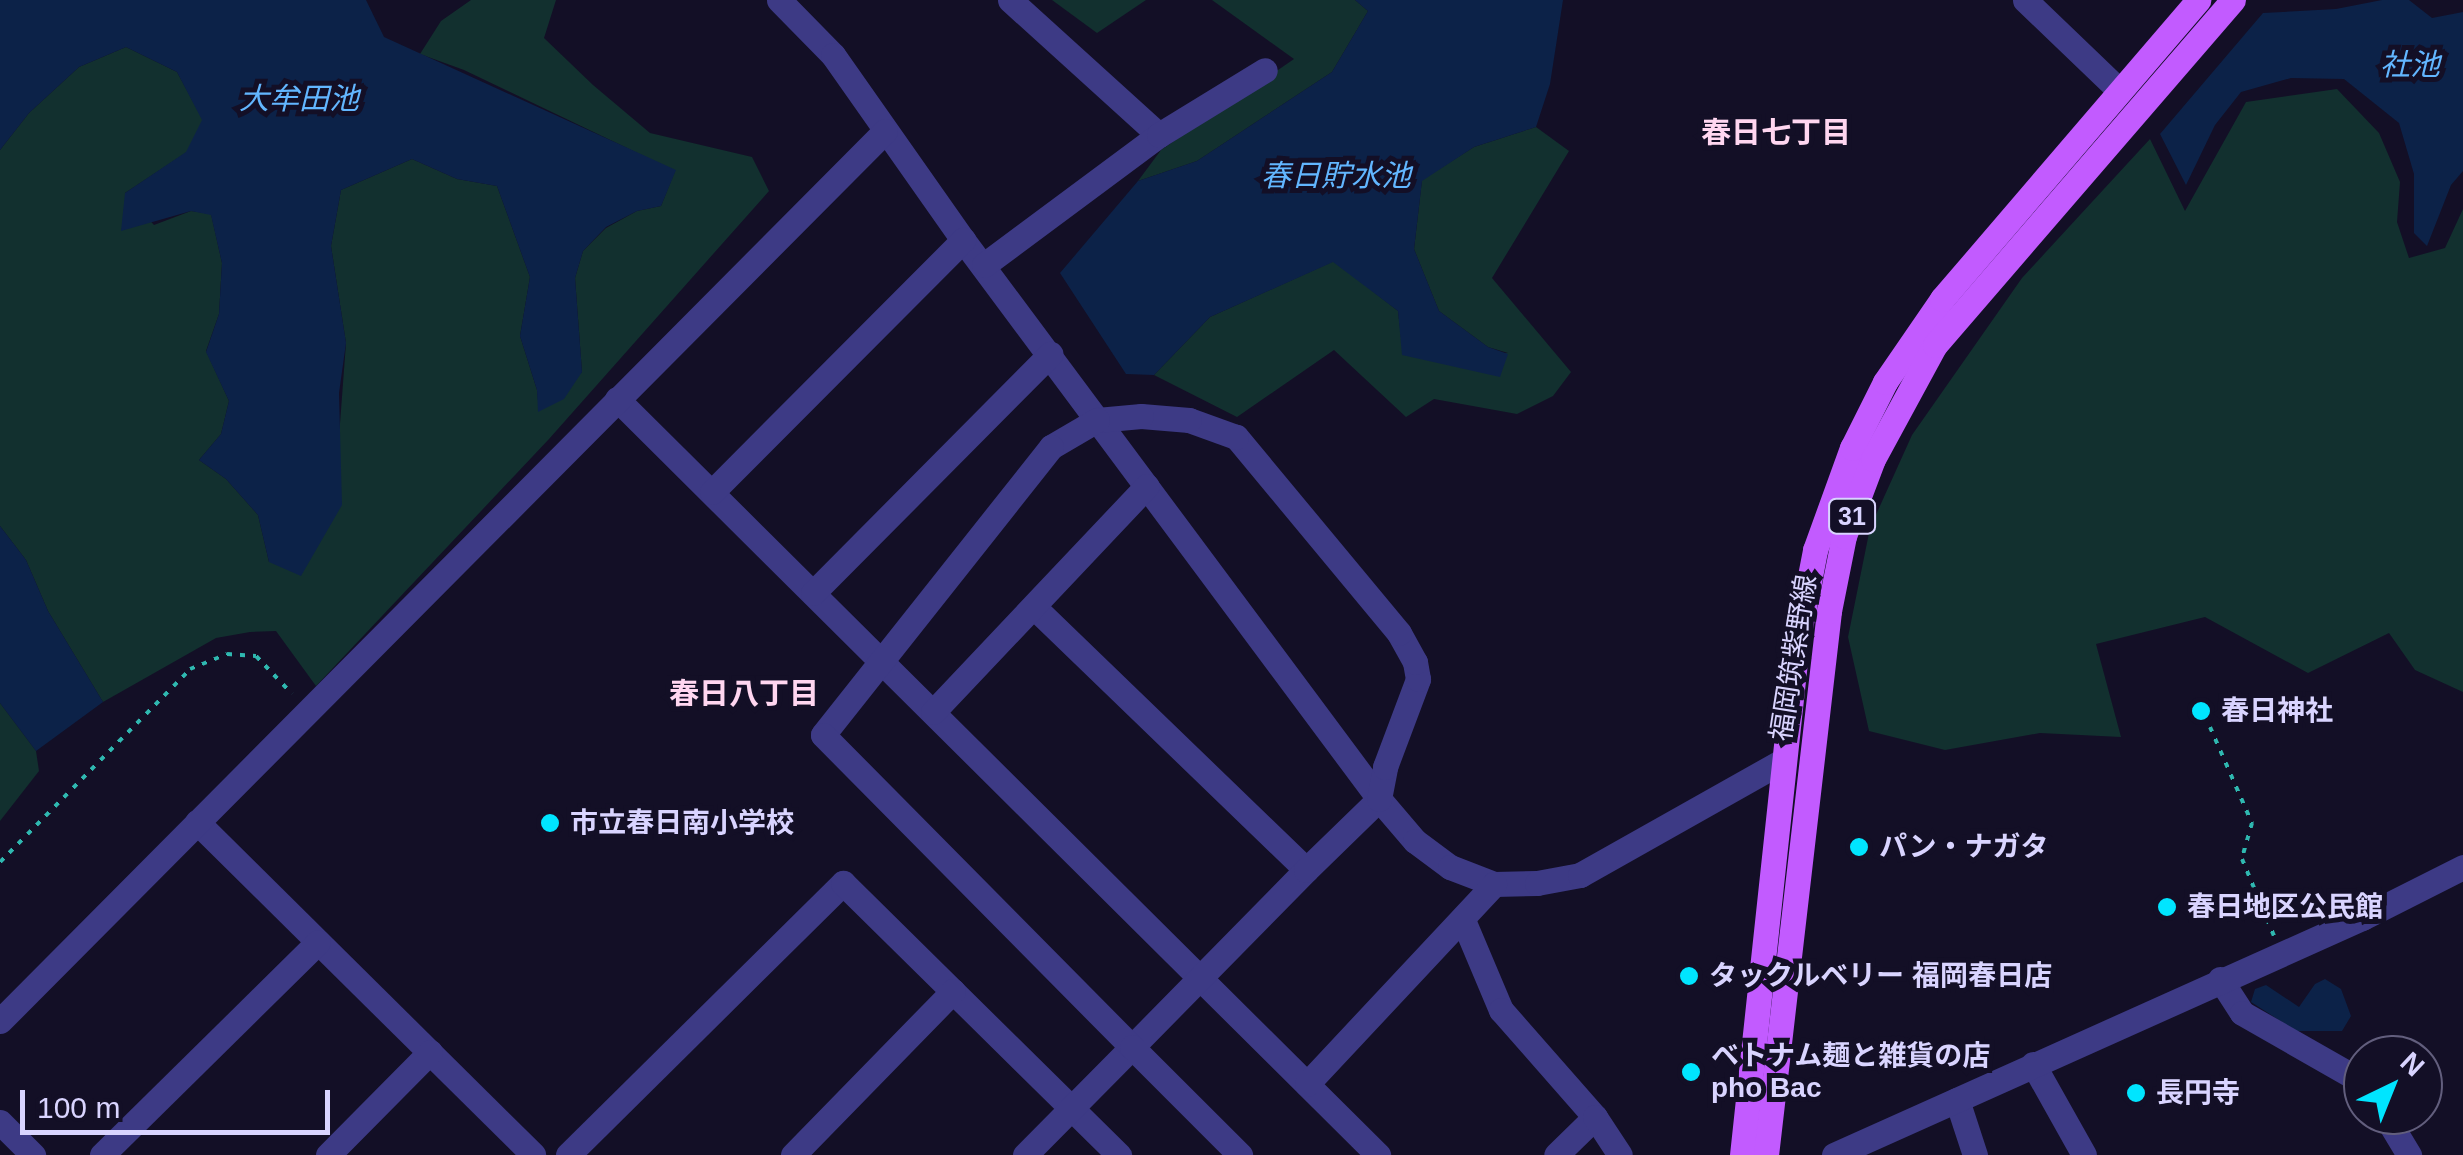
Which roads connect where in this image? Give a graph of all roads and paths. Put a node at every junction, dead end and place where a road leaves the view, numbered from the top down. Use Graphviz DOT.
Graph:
graph roads {
  1 [pos="1010,0"];
  2 [pos="2025,0"];
  3 [pos="2198,0"];
  4 [pos="2233,0"];
  5 [pos="795,5"];
  6 [pos="1265,70"];
  7 [pos="2120,90"];
  8 [pos="884,131"];
  9 [pos="1159,135"];
  10 [pos="963,240"];
  11 [pos="984,265"];
  12 [pos="1050,354"];
  13 [pos="617,398"];
  14 [pos="1097,420"];
  15 [pos="1147,486"];
  16 [pos="712,492"];
  17 [pos="813,593"];
  18 [pos="1034,606"];
  19 [pos="883,662"];
  20 [pos="933,712"];
  21 [pos="306,714"];
  22 [pos="2210,727"];
  23 [pos="1782,761"];
  24 [pos="1378,799"];
  25 [pos="196,822"];
  26 [pos="0,862"];
  27 [pos="2463,867"];
  28 [pos="1306,870"];
  29 [pos="1494,884"];
  30 [pos="1463,920"];
  31 [pos="318,942"];
  32 [pos="2281,954"];
  33 [pos="1200,978"];
  34 [pos="2220,979"];
  35 [pos="953,991"];
  36 [pos="0,1021"];
  37 [pos="1132,1046"];
  38 [pos="430,1052"];
  39 [pos="2033,1064"];
  40 [pos="2343,1070"];
  41 [pos="1307,1084"];
  42 [pos="1958,1100"];
  43 [pos="1072,1108"];
  44 [pos="1594,1117"];
  45 [pos="0,1122"];
  46 [pos="34,1155"];
  47 [pos="102,1155"];
  48 [pos="328,1155"];
  49 [pos="533,1155"];
  50 [pos="568,1155"];
  51 [pos="793,1155"];
  52 [pos="1025,1155"];
  53 [pos="1120,1155"];
  54 [pos="1240,1155"];
  55 [pos="1378,1155"];
  56 [pos="1556,1155"];
  57 [pos="1620,1155"];
  58 [pos="1742,1155"];
  59 [pos="1766,1155"];
  60 [pos="1834,1155"];
  61 [pos="1975,1155"];
  62 [pos="2084,1155"];
  1 -- 9 [label="street"];
  2 -- 7 [label="street"];
  3 -- 7 [label="main road, 福岡筑紫野線 / 31"];
  4 -- 59 [label="main road, 福岡筑紫野線 / 31"];
  5 -- 8 [label="street"];
  6 -- 9 [label="street"];
  7 -- 23 [label="main road, 福岡筑紫野線 / 31"];
  8 -- 10 [label="street"];
  8 -- 13 [label="street"];
  9 -- 11 [label="street"];
  10 -- 11 [label="street"];
  10 -- 16 [label="street"];
  11 -- 12 [label="street"];
  12 -- 14 [label="street"];
  12 -- 17 [label="street"];
  13 -- 16 [label="street"];
  13 -- 21 [label="street"];
  14 -- 15 [label="street"];
  14 -- 19 [label="street"];
  14 -- 24 [label="street"];
  15 -- 18 [label="street"];
  15 -- 24 [label="street"];
  16 -- 17 [label="street"];
  17 -- 19 [label="street"];
  18 -- 20 [label="street"];
  18 -- 28 [label="street"];
  19 -- 20 [label="street"];
  19 -- 37 [label="street"];
  20 -- 33 [label="street"];
  21 -- 25 [label="street"];
  21 -- 26 [label="path"];
  22 -- 32 [label="path"];
  23 -- 29 [label="street"];
  23 -- 58 [label="main road, 福岡筑紫野線 / 31"];
  24 -- 28 [label="street"];
  24 -- 29 [label="street"];
  25 -- 31 [label="street"];
  25 -- 36 [label="street"];
  27 -- 32 [label="street"];
  28 -- 33 [label="street"];
  29 -- 30 [label="street"];
  30 -- 41 [label="street"];
  30 -- 44 [label="street"];
  31 -- 38 [label="street"];
  31 -- 47 [label="street"];
  32 -- 34 [label="street"];
  33 -- 37 [label="street"];
  33 -- 41 [label="street"];
  34 -- 39 [label="street"];
  34 -- 40 [label="street"];
  35 -- 43 [label="street"];
  35 -- 50 [label="street"];
  35 -- 51 [label="street"];
  37 -- 43 [label="street"];
  37 -- 54 [label="street"];
  38 -- 48 [label="street"];
  38 -- 49 [label="street"];
  39 -- 42 [label="street"];
  39 -- 62 [label="street"];
  41 -- 55 [label="street"];
  42 -- 60 [label="street"];
  42 -- 61 [label="street"];
  43 -- 52 [label="street"];
  43 -- 53 [label="street"];
  44 -- 56 [label="street"];
  44 -- 57 [label="street"];
  45 -- 46 [label="street"];
}
